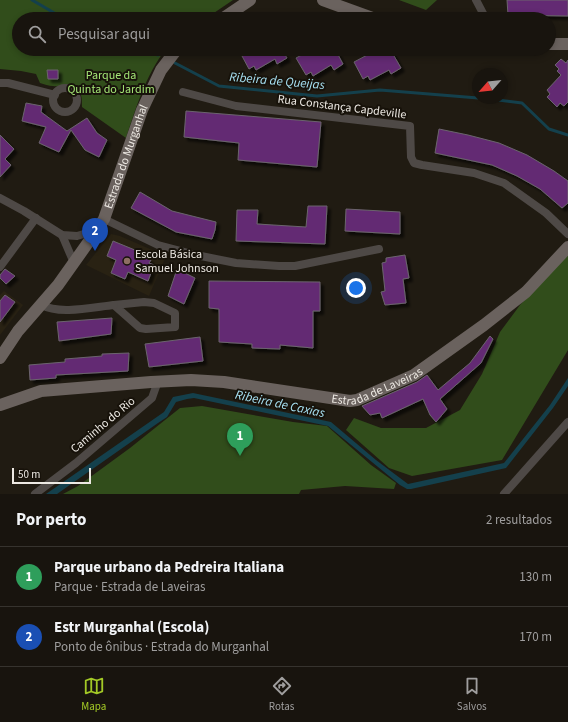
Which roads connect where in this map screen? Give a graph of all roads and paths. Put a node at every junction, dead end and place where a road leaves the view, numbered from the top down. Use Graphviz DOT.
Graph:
graph roads {
  1 [pos="250,0"];
  2 [pos="323,0"];
  3 [pos="476,0"];
  4 [pos="232,12"];
  5 [pos="356,12"];
  6 [pos="482,12"];
  7 [pos="556,44"];
  8 [pos="568,44"];
  9 [pos="171,56"];
  10 [pos="0,83"];
  11 [pos="183,92"];
  12 [pos="55,95"];
  13 [pos="0,198"];
  14 [pos="36,218"];
  15 [pos="104,219"];
  16 [pos="97,230"];
  17 [pos="568,234"];
  18 [pos="62,235"];
  19 [pos="568,247"];
  20 [pos="379,248"];
  21 [pos="74,263"];
  22 [pos="0,268"];
  23 [pos="42,305"];
  24 [pos="114,305"];
  25 [pos="0,358"];
  26 [pos="158,381"];
  27 [pos="0,404"];
  28 [pos="568,422"];
  29 [pos="35,494"];
  30 [pos="505,494"];
  1 -- 4 [label="street"];
  2 -- 5 [label="street"];
  3 -- 6 [label="street"];
  7 -- 8 [label="street"];
  9 -- 15 [label="street, Estrada do Murganhal"];
  10 -- 12 [label="street"];
  11 -- 17 [label="street, Rua Constança Capdeville"];
  13 -- 14 [label="street"];
  14 -- 18 [label="street"];
  14 -- 22 [label="street"];
  15 -- 16 [label="street, Estrada do Murganhal"];
  15 -- 20 [label="street"];
  16 -- 18 [label="street"];
  16 -- 21 [label="street, Estrada do Murganhal"];
  18 -- 21 [label="street"];
  19 -- 26 [label="street, Estrada de Laveiras"];
  21 -- 23 [label="street, Estrada do Murganhal"];
  23 -- 24 [label="street"];
  23 -- 25 [label="street, Estrada do Murganhal"];
  24 -- 24 [label="street"];
  26 -- 27 [label="street, Estrada de Laveiras"];
  26 -- 29 [label="street, Caminho do Rio"];
  28 -- 30 [label="street"];
}
